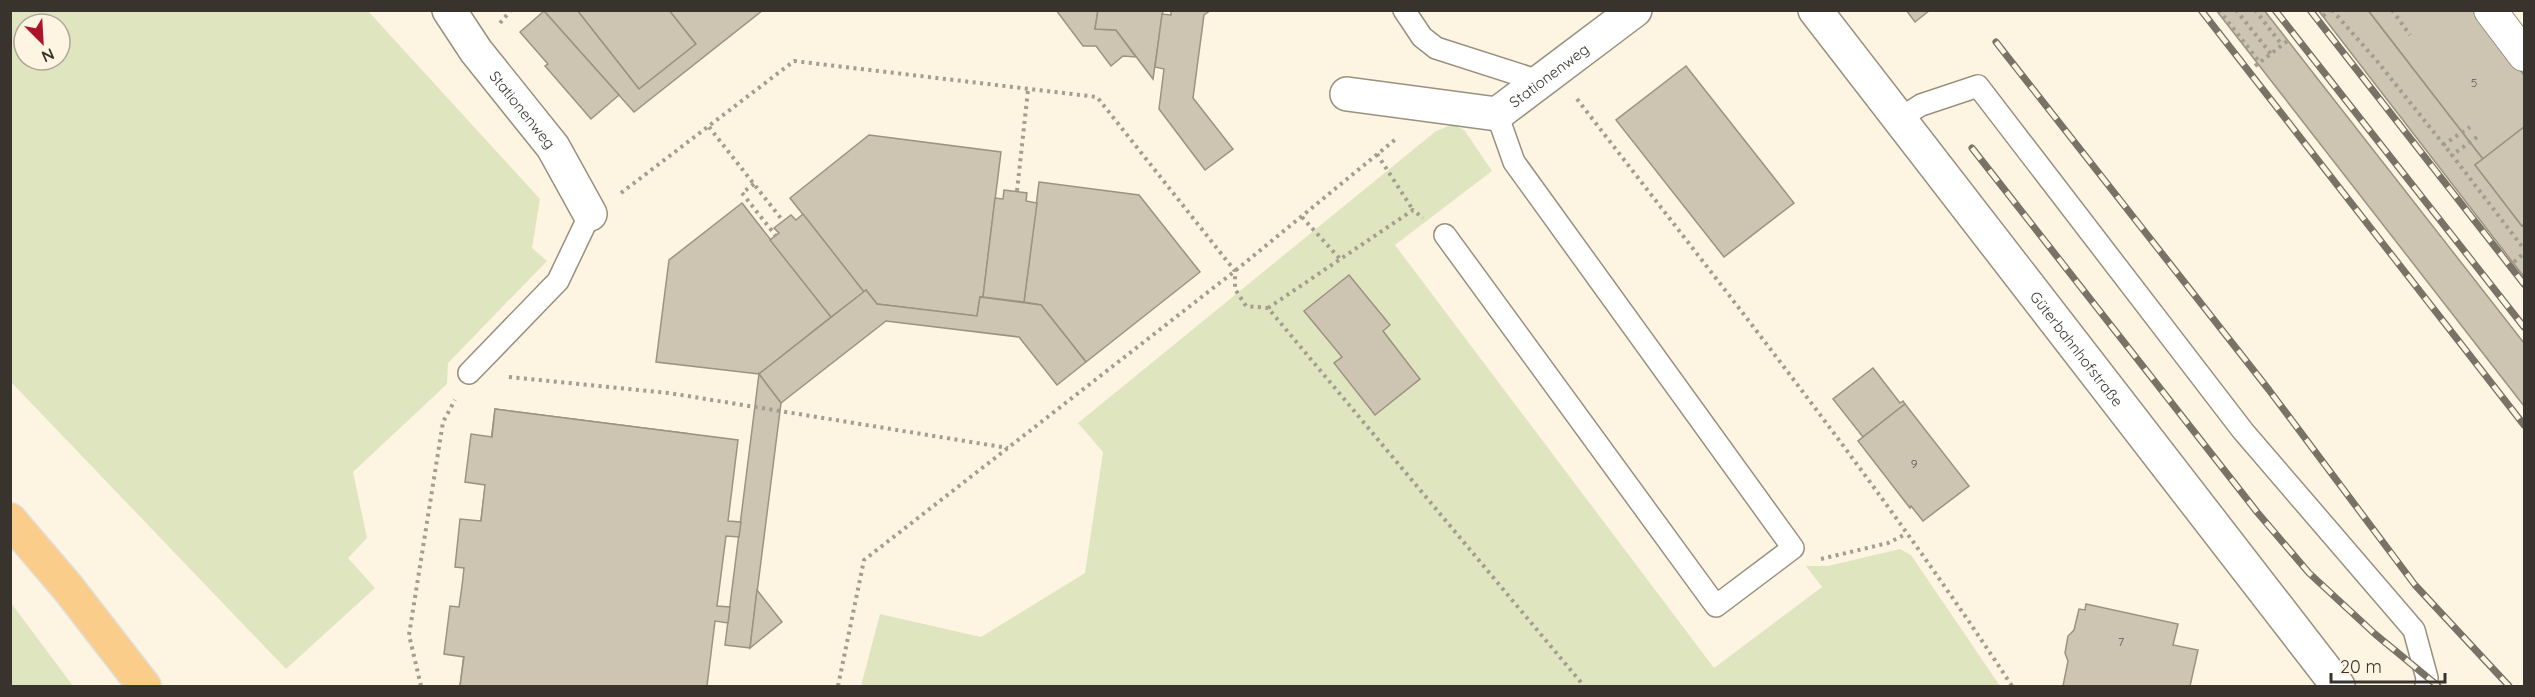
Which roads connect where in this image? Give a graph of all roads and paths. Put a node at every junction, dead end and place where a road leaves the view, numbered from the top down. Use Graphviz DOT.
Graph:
graph roads {
  1 [pos="448,10"];
  2 [pos="1404,10"];
  3 [pos="1635,10"];
  4 [pos="1815,10"];
  5 [pos="2219,10"];
  6 [pos="2236,10"];
  7 [pos="2255,10"];
  8 [pos="2331,10"];
  9 [pos="2392,10"];
  10 [pos="2490,10"];
  11 [pos="2324,16"];
  12 [pos="2410,35"];
  13 [pos="2290,39"];
  14 [pos="2282,45"];
  15 [pos="2271,54"];
  16 [pos="2524,55"];
  17 [pos="1549,77"];
  18 [pos="1028,90"];
  19 [pos="1347,94"];
  20 [pos="1436,104"];
  21 [pos="1497,114"];
  22 [pos="1899,119"];
  23 [pos="709,127"];
  24 [pos="2470,127"];
  25 [pos="2477,137"];
  26 [pos="2443,145"];
  27 [pos="1377,154"];
  28 [pos="2452,155"];
  29 [pos="753,184"];
  30 [pos="1017,191"];
  31 [pos="1413,210"];
  32 [pos="590,214"];
  33 [pos="1302,217"];
  34 [pos="783,221"];
  35 [pos="1445,235"];
  36 [pos="776,236"];
  37 [pos="2524,251"];
  38 [pos="1340,259"];
  39 [pos="2514,262"];
  40 [pos="1235,272"];
  41 [pos="1268,308"];
  42 [pos="469,373"];
  43 [pos="1008,448"];
  44 [pos="10,520"];
  45 [pos="1906,534"];
  46 [pos="1793,548"];
  47 [pos="144,687"];
  48 [pos="421,687"];
  49 [pos="838,687"];
  50 [pos="1584,687"];
  51 [pos="2012,687"];
  52 [pos="2338,687"];
  53 [pos="2426,687"];
  1 -- 32 [label="street, Stationenweg"];
  2 -- 17 [label="lane"];
  3 -- 17 [label="street, Stationenweg"];
  4 -- 22 [label="street, Güterbahnhofstraße"];
  5 -- 15 [label="path"];
  6 -- 15 [label="path"];
  7 -- 14 [label="path"];
  8 -- 11 [label="path"];
  8 -- 26 [label="path"];
  9 -- 12 [label="path"];
  10 -- 16 [label="street"];
  13 -- 14 [label="path"];
  14 -- 15 [label="path"];
  17 -- 21 [label="street, Stationenweg"];
  17 -- 45 [label="path"];
  18 -- 23 [label="path"];
  18 -- 30 [label="path"];
  18 -- 40 [label="path"];
  19 -- 20 [label="street, Stationenweg"];
  20 -- 21 [label="street, Stationenweg"];
  20 -- 27 [label="path"];
  21 -- 46 [label="lane"];
  22 -- 52 [label="street, Güterbahnhofstraße"];
  22 -- 53 [label="lane"];
  23 -- 29 [label="path"];
  23 -- 32 [label="path"];
  24 -- 26 [label="path"];
  25 -- 28 [label="path"];
  26 -- 28 [label="path"];
  27 -- 31 [label="path"];
  27 -- 33 [label="path"];
  28 -- 37 [label="path"];
  29 -- 34 [label="path"];
  29 -- 36 [label="path"];
  31 -- 35 [label="path"];
  31 -- 38 [label="path"];
  32 -- 42 [label="lane"];
  33 -- 38 [label="path"];
  33 -- 40 [label="path"];
  35 -- 46 [label="lane"];
  37 -- 39 [label="path"];
  38 -- 41 [label="path"];
  40 -- 41 [label="path"];
  40 -- 43 [label="path"];
  41 -- 50 [label="path"];
  42 -- 43 [label="path"];
  42 -- 48 [label="path"];
  43 -- 49 [label="path"];
  44 -- 47 [label="main road"];
  45 -- 46 [label="path"];
  45 -- 51 [label="path"];
}
